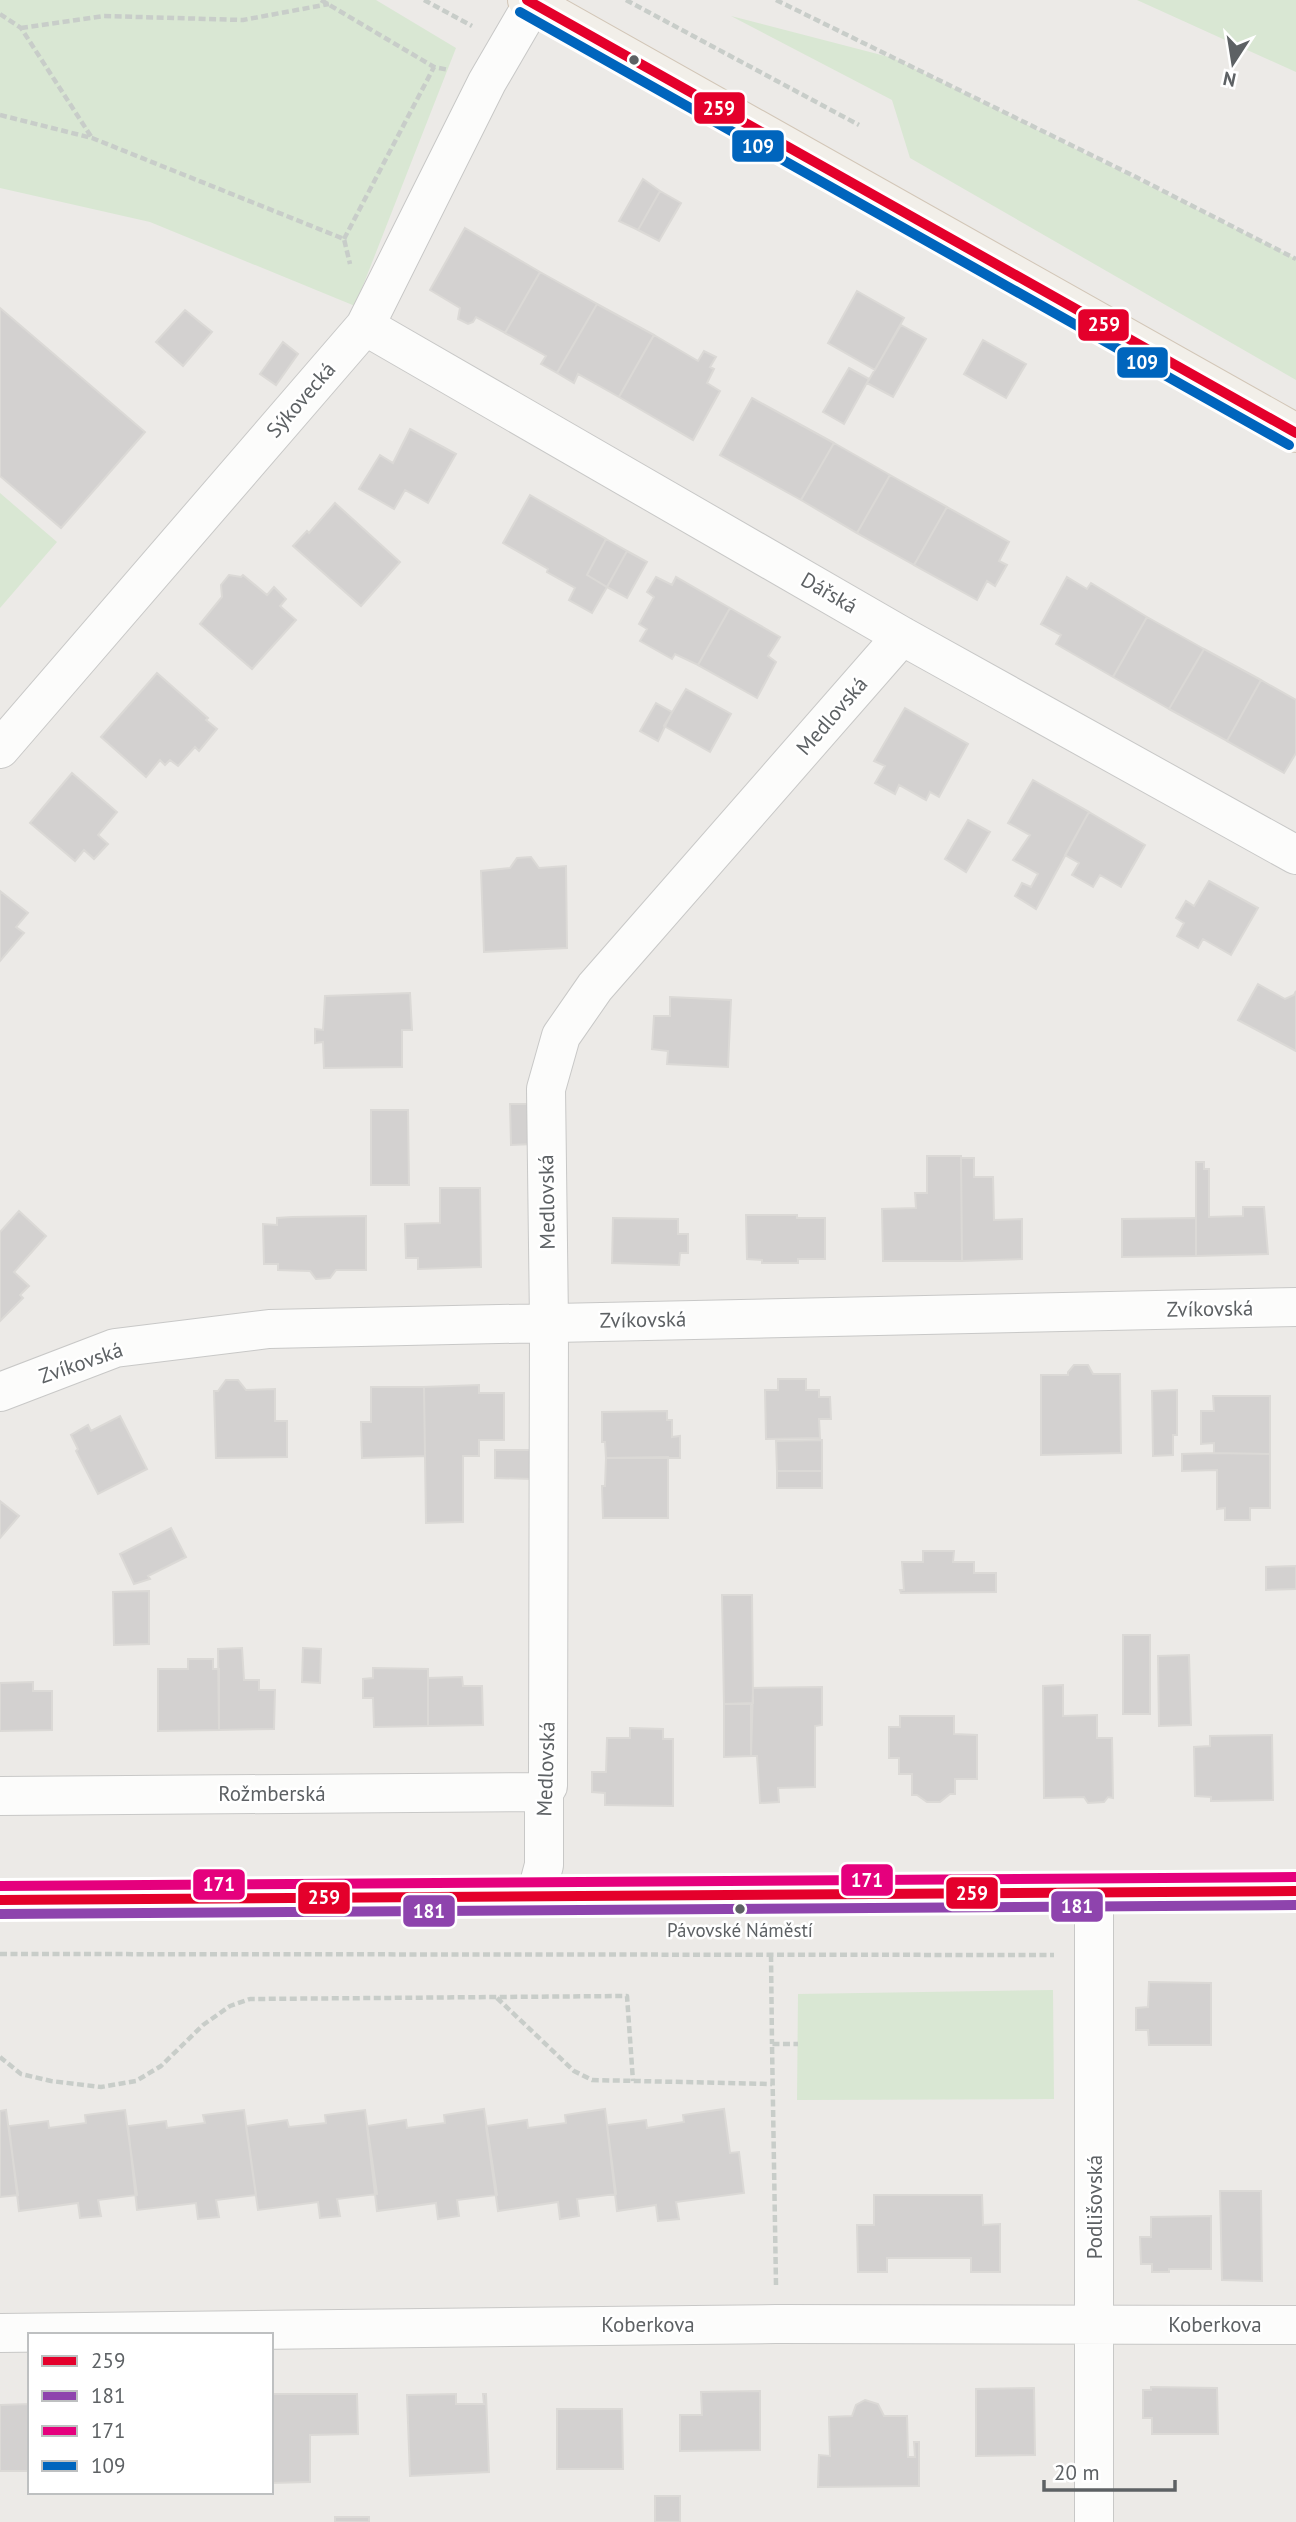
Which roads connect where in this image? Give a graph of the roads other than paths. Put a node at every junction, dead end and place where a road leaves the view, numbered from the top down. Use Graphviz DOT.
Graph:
graph roads {
  1 [pos="530,2"];
  2 [pos="365,326"];
  3 [pos="1296,433"];
  4 [pos="902,636"];
  5 [pos="0,749"];
  6 [pos="1296,855"];
  7 [pos="1296,1307"];
  8 [pos="549,1322"];
  9 [pos="0,1392"];
  10 [pos="544,1792"];
  11 [pos="0,1796"];
  12 [pos="1296,1891"];
  13 [pos="1094,1892"];
  14 [pos="536,1895"];
  15 [pos="0,1900"];
  16 [pos="1296,2325"];
  17 [pos="1096,2326"];
  18 [pos="0,2333"];
  19 [pos="1094,2522"];
  1 -- 2 [label="street, Sýkovecká"];
  1 -- 3 [label="main road"];
  2 -- 4 [label="street, Dářská"];
  2 -- 5 [label="street, Sýkovecká"];
  4 -- 6 [label="street, Dářská"];
  4 -- 8 [label="street, Medlovská"];
  7 -- 8 [label="street, Zvíkovská"];
  8 -- 9 [label="street, Zvíkovská"];
  8 -- 10 [label="street, Medlovská"];
  10 -- 11 [label="street, Rožmberská"];
  10 -- 14 [label="street, Medlovská"];
  12 -- 13 [label="street"];
  13 -- 14 [label="street"];
  13 -- 17 [label="street, Podlišovská"];
  14 -- 15 [label="street"];
  16 -- 17 [label="street, Koberkova"];
  17 -- 18 [label="street, Koberkova"];
  17 -- 19 [label="street, Podlišovská"];
}
